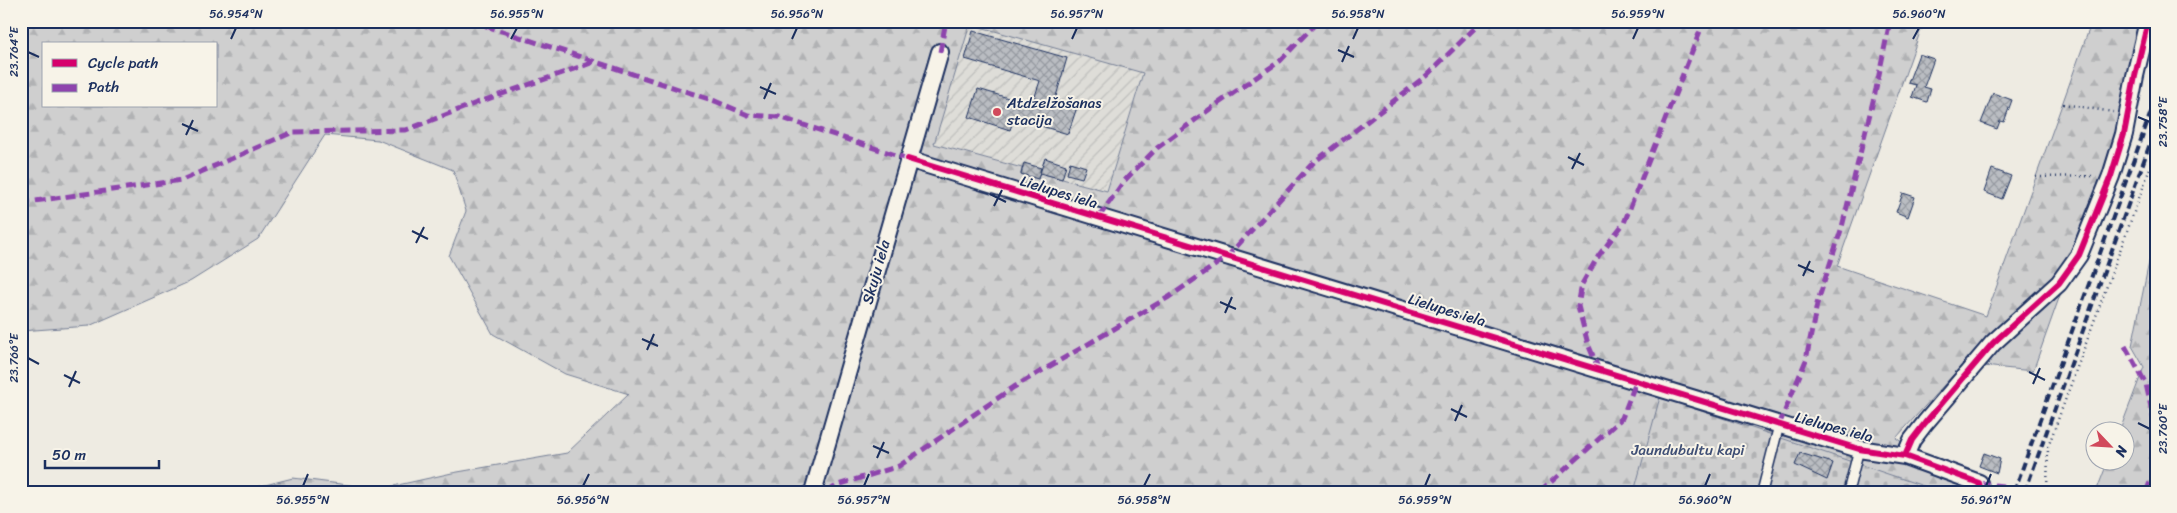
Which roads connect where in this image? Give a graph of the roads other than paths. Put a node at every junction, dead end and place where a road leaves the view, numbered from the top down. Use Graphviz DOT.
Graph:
graph roads {
  1 [pos="2148,21"];
  2 [pos="940,52"];
  3 [pos="908,159"];
  4 [pos="1779,425"];
  5 [pos="1859,449"];
  6 [pos="1904,456"];
  7 [pos="1980,487"];
  8 [pos="813,492"];
  9 [pos="1762,492"];
  10 [pos="1848,492"];
  1 -- 6 [label="street"];
  2 -- 3 [label="street, Skuju iela"];
  3 -- 4 [label="street, Lielupes iela"];
  3 -- 8 [label="street, Skuju iela"];
  4 -- 5 [label="street, Lielupes iela"];
  4 -- 9 [label="lane"];
  5 -- 6 [label="street, Lielupes iela"];
  5 -- 10 [label="lane"];
  6 -- 7 [label="street, Lielupes iela"];
}
